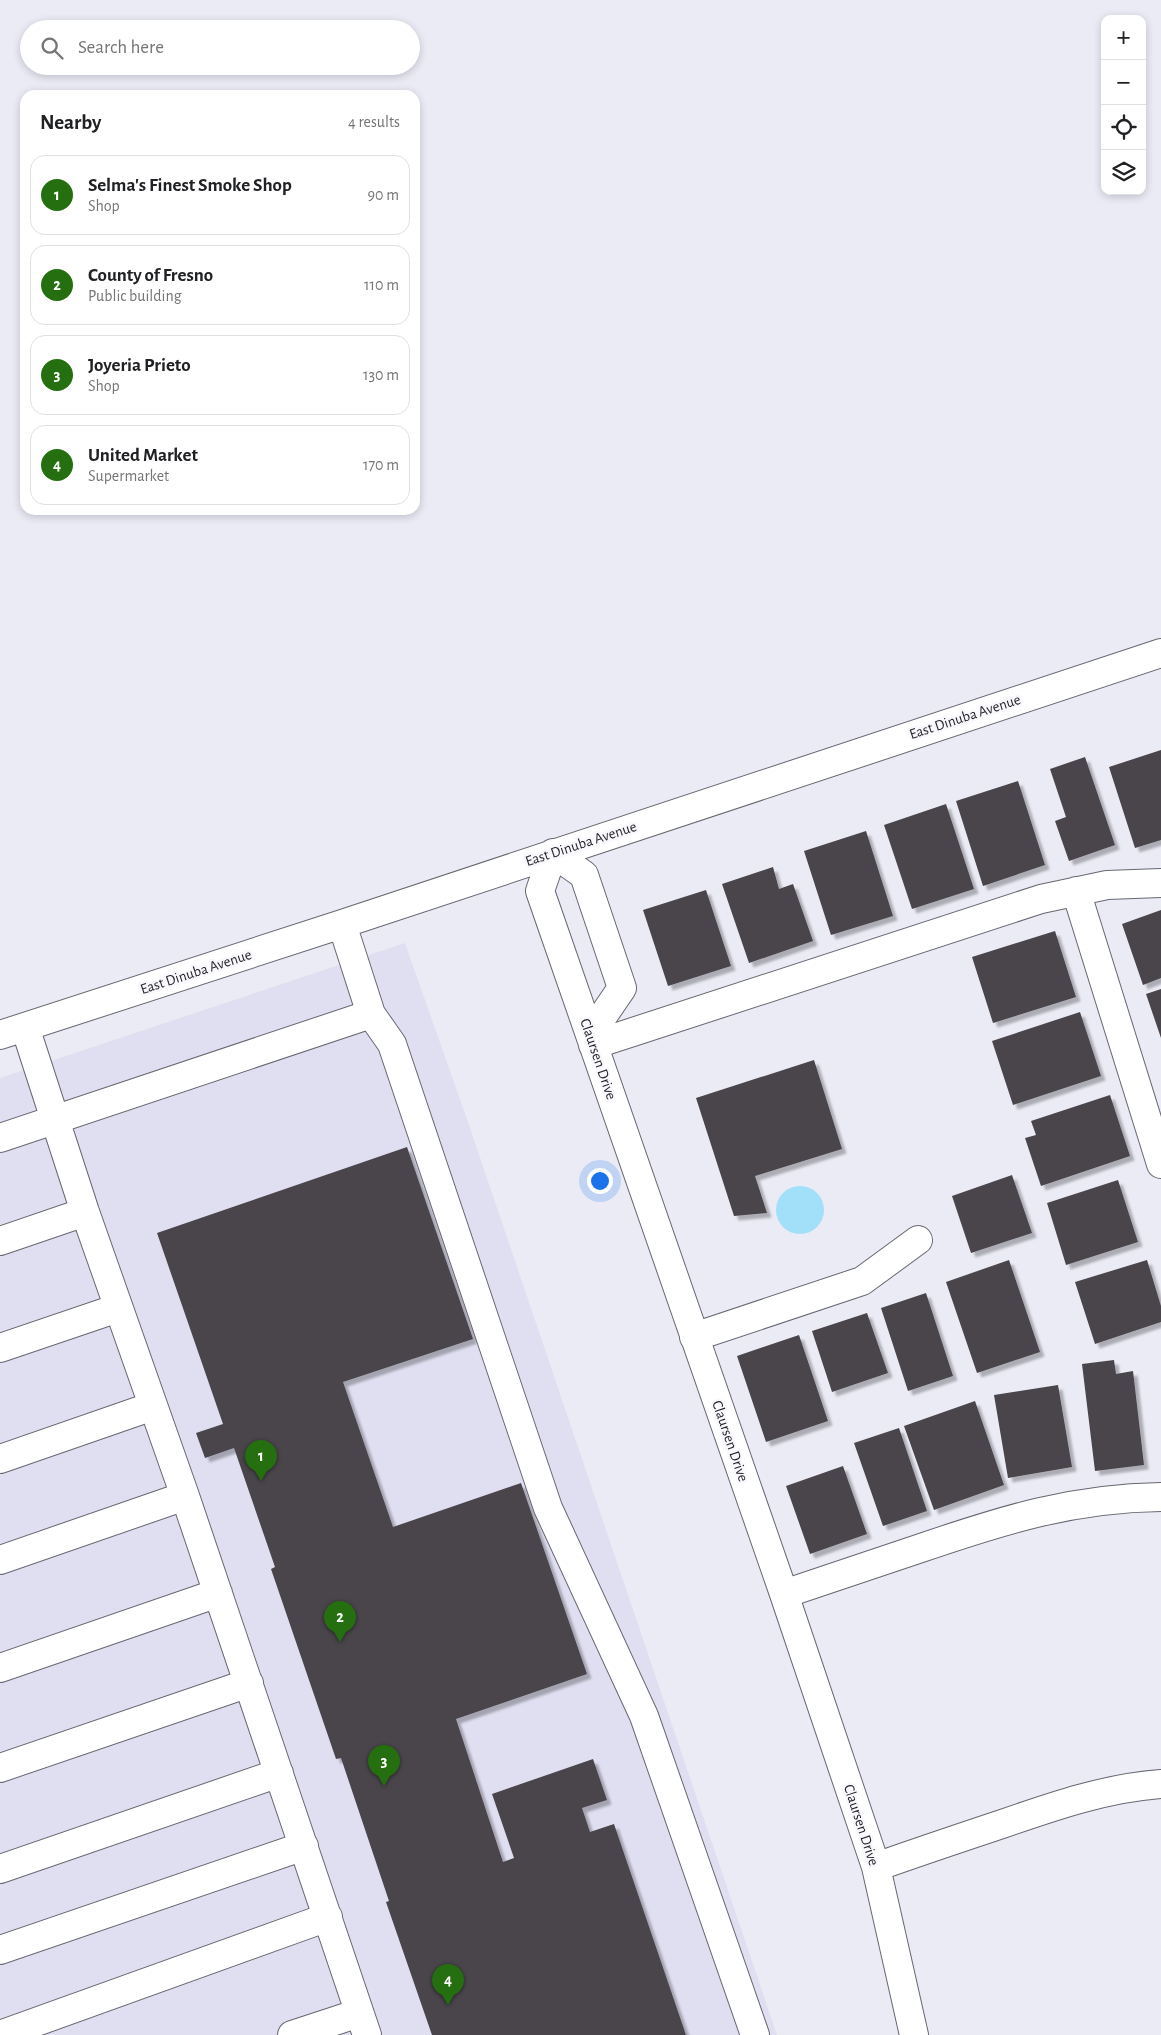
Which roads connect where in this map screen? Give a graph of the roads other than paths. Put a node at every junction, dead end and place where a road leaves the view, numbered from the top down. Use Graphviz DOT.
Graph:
graph roads {
  1 [pos="1161,653"];
  2 [pos="553,853"];
  3 [pos="1161,883"];
  4 [pos="1076,890"];
  5 [pos="342,924"];
  6 [pos="371,1014"];
  7 [pos="12,1031"];
  8 [pos="592,1040"];
  9 [pos="56,1119"];
  10 [pos="0,1138"];
  11 [pos="1161,1164"];
  12 [pos="85,1212"];
  13 [pos="918,1240"];
  14 [pos="0,1241"];
  15 [pos="118,1308"];
  16 [pos="694,1338"];
  17 [pos="0,1348"];
  18 [pos="153,1406"];
  19 [pos="0,1459"];
  20 [pos="185,1496"];
  21 [pos="1161,1497"];
  22 [pos="0,1560"];
  23 [pos="218,1593"];
  24 [pos="784,1594"];
  25 [pos="0,1668"];
  26 [pos="249,1683"];
  27 [pos="0,1768"];
  28 [pos="279,1773"];
  29 [pos="1161,1784"];
  30 [pos="304,1846"];
  31 [pos="876,1867"];
  32 [pos="0,1869"];
  33 [pos="328,1917"];
  34 [pos="0,1950"];
  35 [pos="363,2024"];
  36 [pos="0,2034"];
  37 [pos="292,2035"];
  38 [pos="755,2035"];
  39 [pos="914,2035"];
  1 -- 2 [label="street, East Dinuba Avenue"];
  2 -- 5 [label="street, East Dinuba Avenue"];
  2 -- 8 [label="street, Claursen Drive"];
  2 -- 8 [label="street"];
  3 -- 4 [label="street"];
  4 -- 8 [label="street"];
  4 -- 11 [label="street"];
  5 -- 6 [label="street"];
  5 -- 7 [label="street, East Dinuba Avenue"];
  6 -- 9 [label="street"];
  6 -- 38 [label="street"];
  7 -- 9 [label="street"];
  8 -- 16 [label="street, Claursen Drive"];
  9 -- 10 [label="street"];
  9 -- 12 [label="street"];
  12 -- 14 [label="street"];
  12 -- 15 [label="street"];
  13 -- 16 [label="street"];
  15 -- 17 [label="street"];
  15 -- 18 [label="street"];
  16 -- 24 [label="street, Claursen Drive"];
  18 -- 19 [label="street"];
  18 -- 20 [label="street"];
  20 -- 22 [label="street"];
  20 -- 23 [label="street"];
  21 -- 24 [label="street"];
  23 -- 25 [label="street"];
  23 -- 26 [label="street"];
  24 -- 31 [label="street, Claursen Drive"];
  26 -- 27 [label="street"];
  26 -- 28 [label="street"];
  28 -- 30 [label="street"];
  28 -- 32 [label="street"];
  29 -- 31 [label="street"];
  30 -- 33 [label="street"];
  30 -- 34 [label="street"];
  31 -- 39 [label="street, Claursen Drive"];
  33 -- 35 [label="street"];
  33 -- 36 [label="street"];
  35 -- 37 [label="street"];
}
